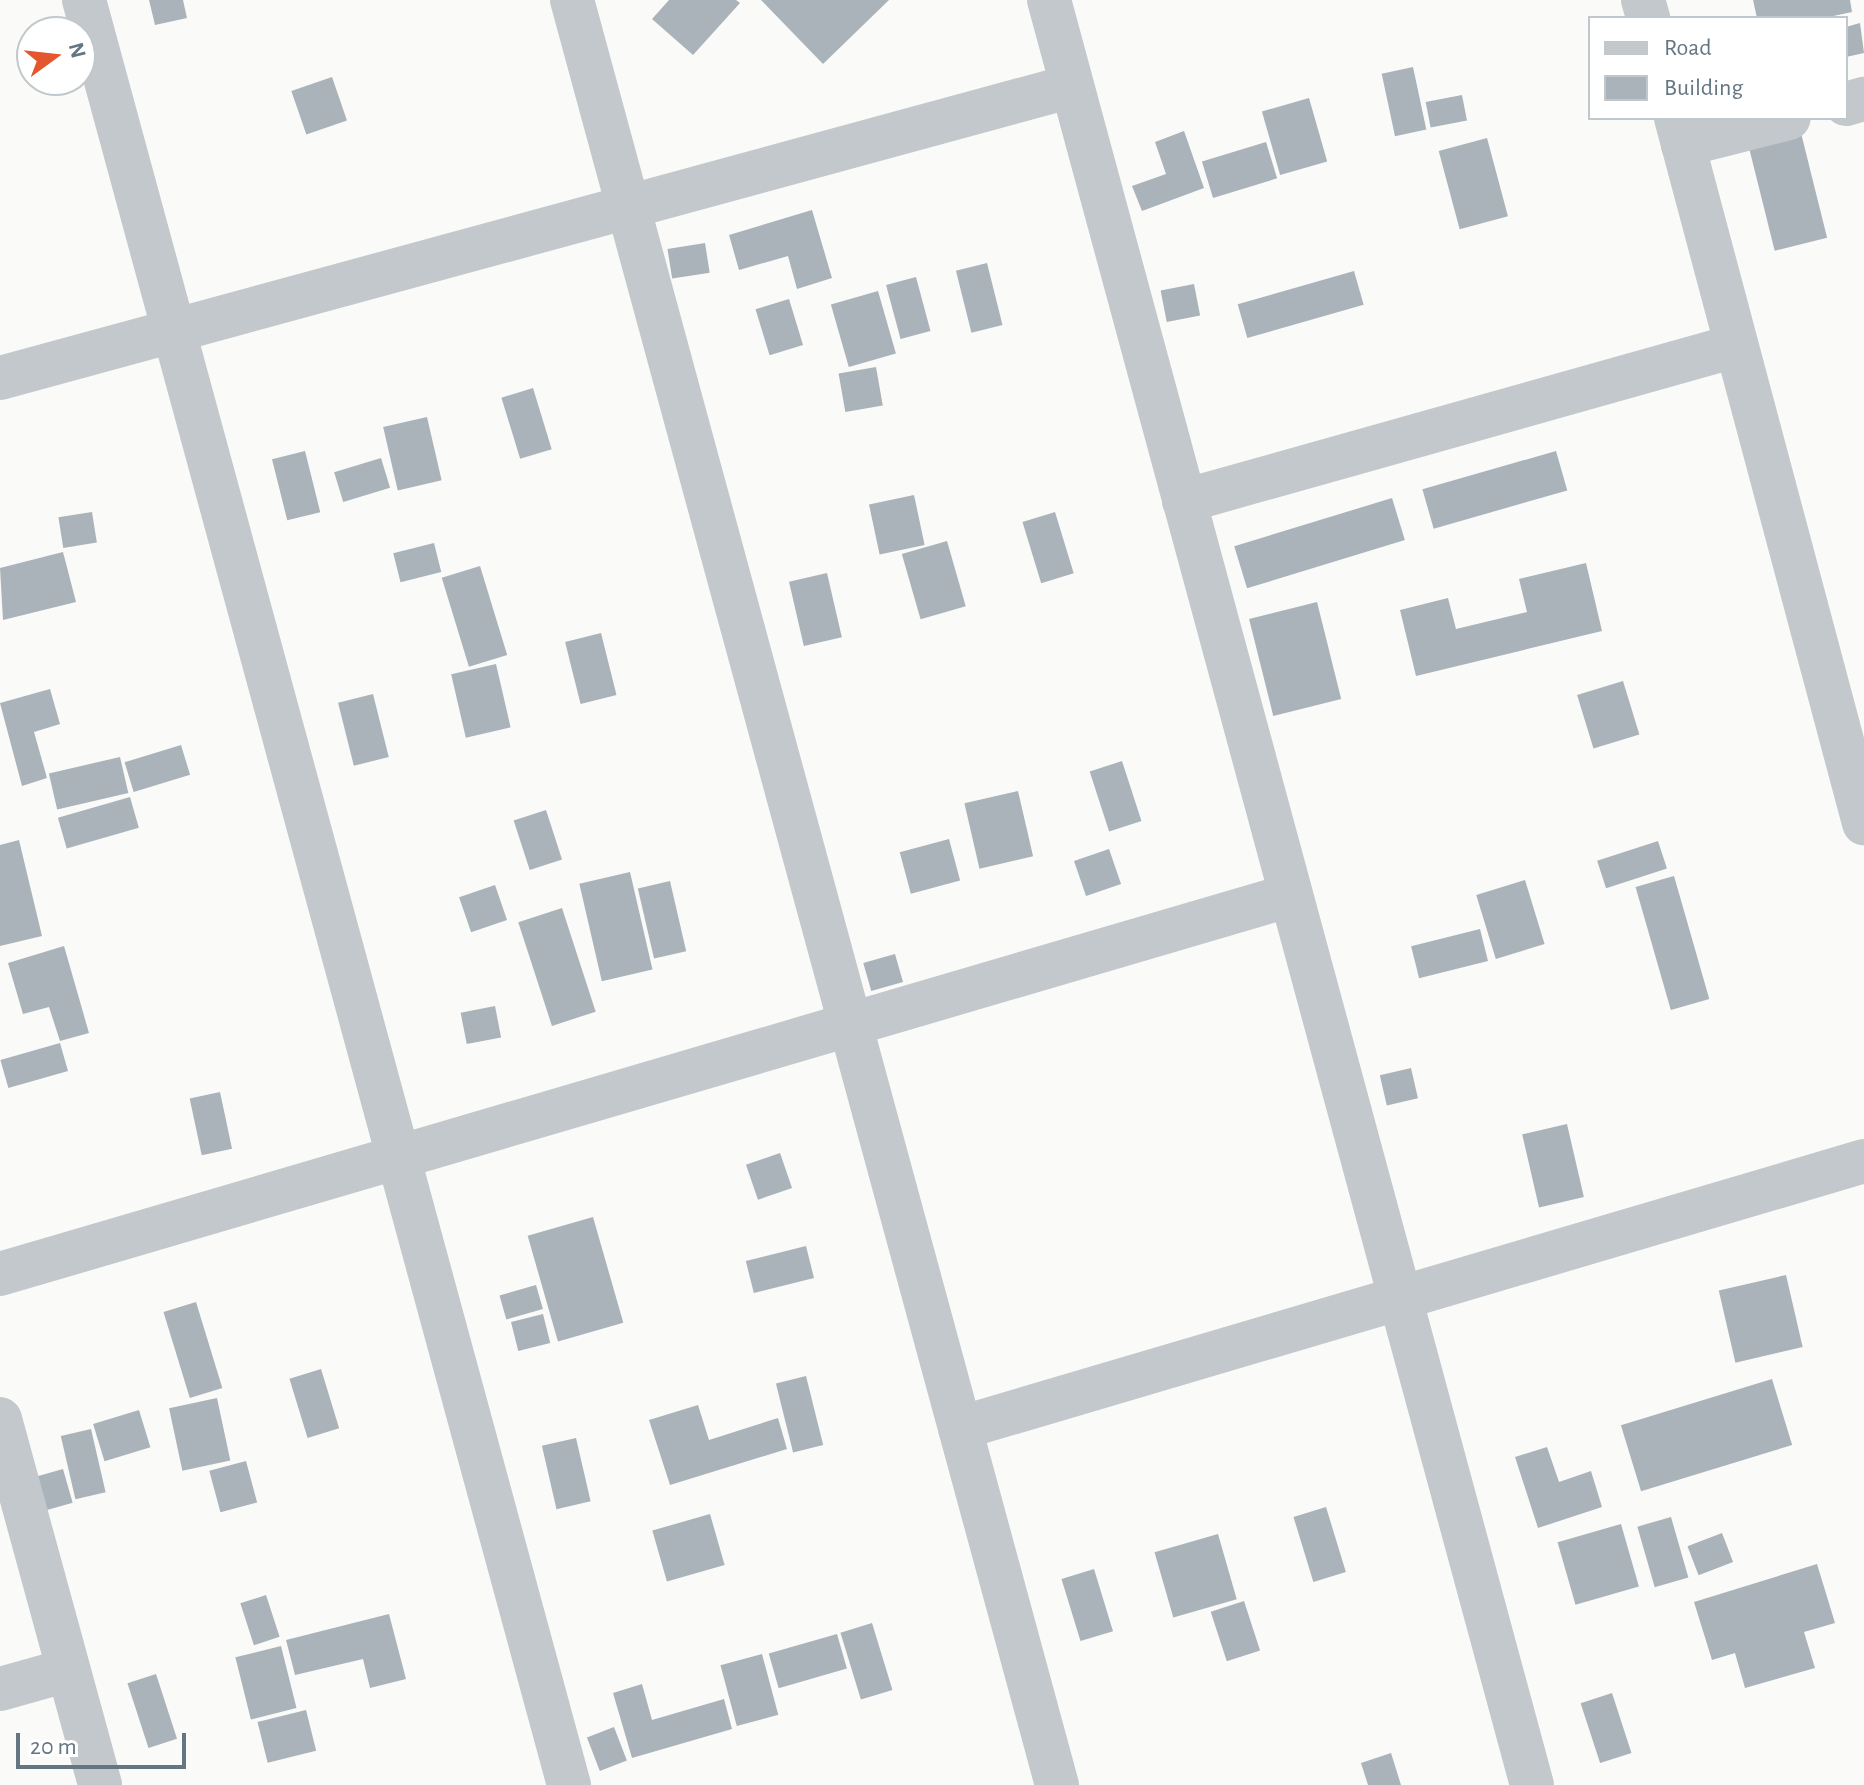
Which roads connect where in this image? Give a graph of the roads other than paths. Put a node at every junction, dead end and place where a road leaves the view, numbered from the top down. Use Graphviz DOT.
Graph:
graph roads {
  1 [pos="84,0"];
  2 [pos="572,0"];
  3 [pos="1049,0"];
  4 [pos="1072,86"];
  5 [pos="1772,120"];
  6 [pos="1679,131"];
  7 [pos="628,207"];
  8 [pos="174,330"];
  9 [pos="1735,346"];
  10 [pos="0,378"];
  11 [pos="1184,501"];
  12 [pos="1864,823"];
  13 [pos="1291,895"];
  14 [pos="850,1025"];
  15 [pos="398,1157"];
  16 [pos="1864,1161"];
  17 [pos="0,1274"];
  18 [pos="1401,1300"];
  19 [pos="0,1419"];
  20 [pos="960,1428"];
  21 [pos="68,1670"];
  22 [pos="0,1689"];
  23 [pos="100,1785"];
  24 [pos="569,1785"];
  25 [pos="1057,1785"];
  26 [pos="1532,1785"];
  1 -- 8 [label="street"];
  2 -- 7 [label="street"];
  3 -- 4 [label="street"];
  4 -- 7 [label="street"];
  4 -- 11 [label="street"];
  5 -- 6 [label="street"];
  6 -- 9 [label="street"];
  7 -- 8 [label="street"];
  7 -- 14 [label="street"];
  8 -- 10 [label="street"];
  8 -- 15 [label="street"];
  9 -- 11 [label="street"];
  9 -- 12 [label="street"];
  11 -- 13 [label="street"];
  13 -- 14 [label="street"];
  13 -- 18 [label="street"];
  14 -- 15 [label="street"];
  14 -- 20 [label="street"];
  15 -- 17 [label="street"];
  15 -- 24 [label="street"];
  16 -- 18 [label="street"];
  18 -- 20 [label="street"];
  18 -- 26 [label="street"];
  19 -- 21 [label="street"];
  20 -- 25 [label="street"];
  21 -- 22 [label="street"];
  21 -- 23 [label="street"];
}
